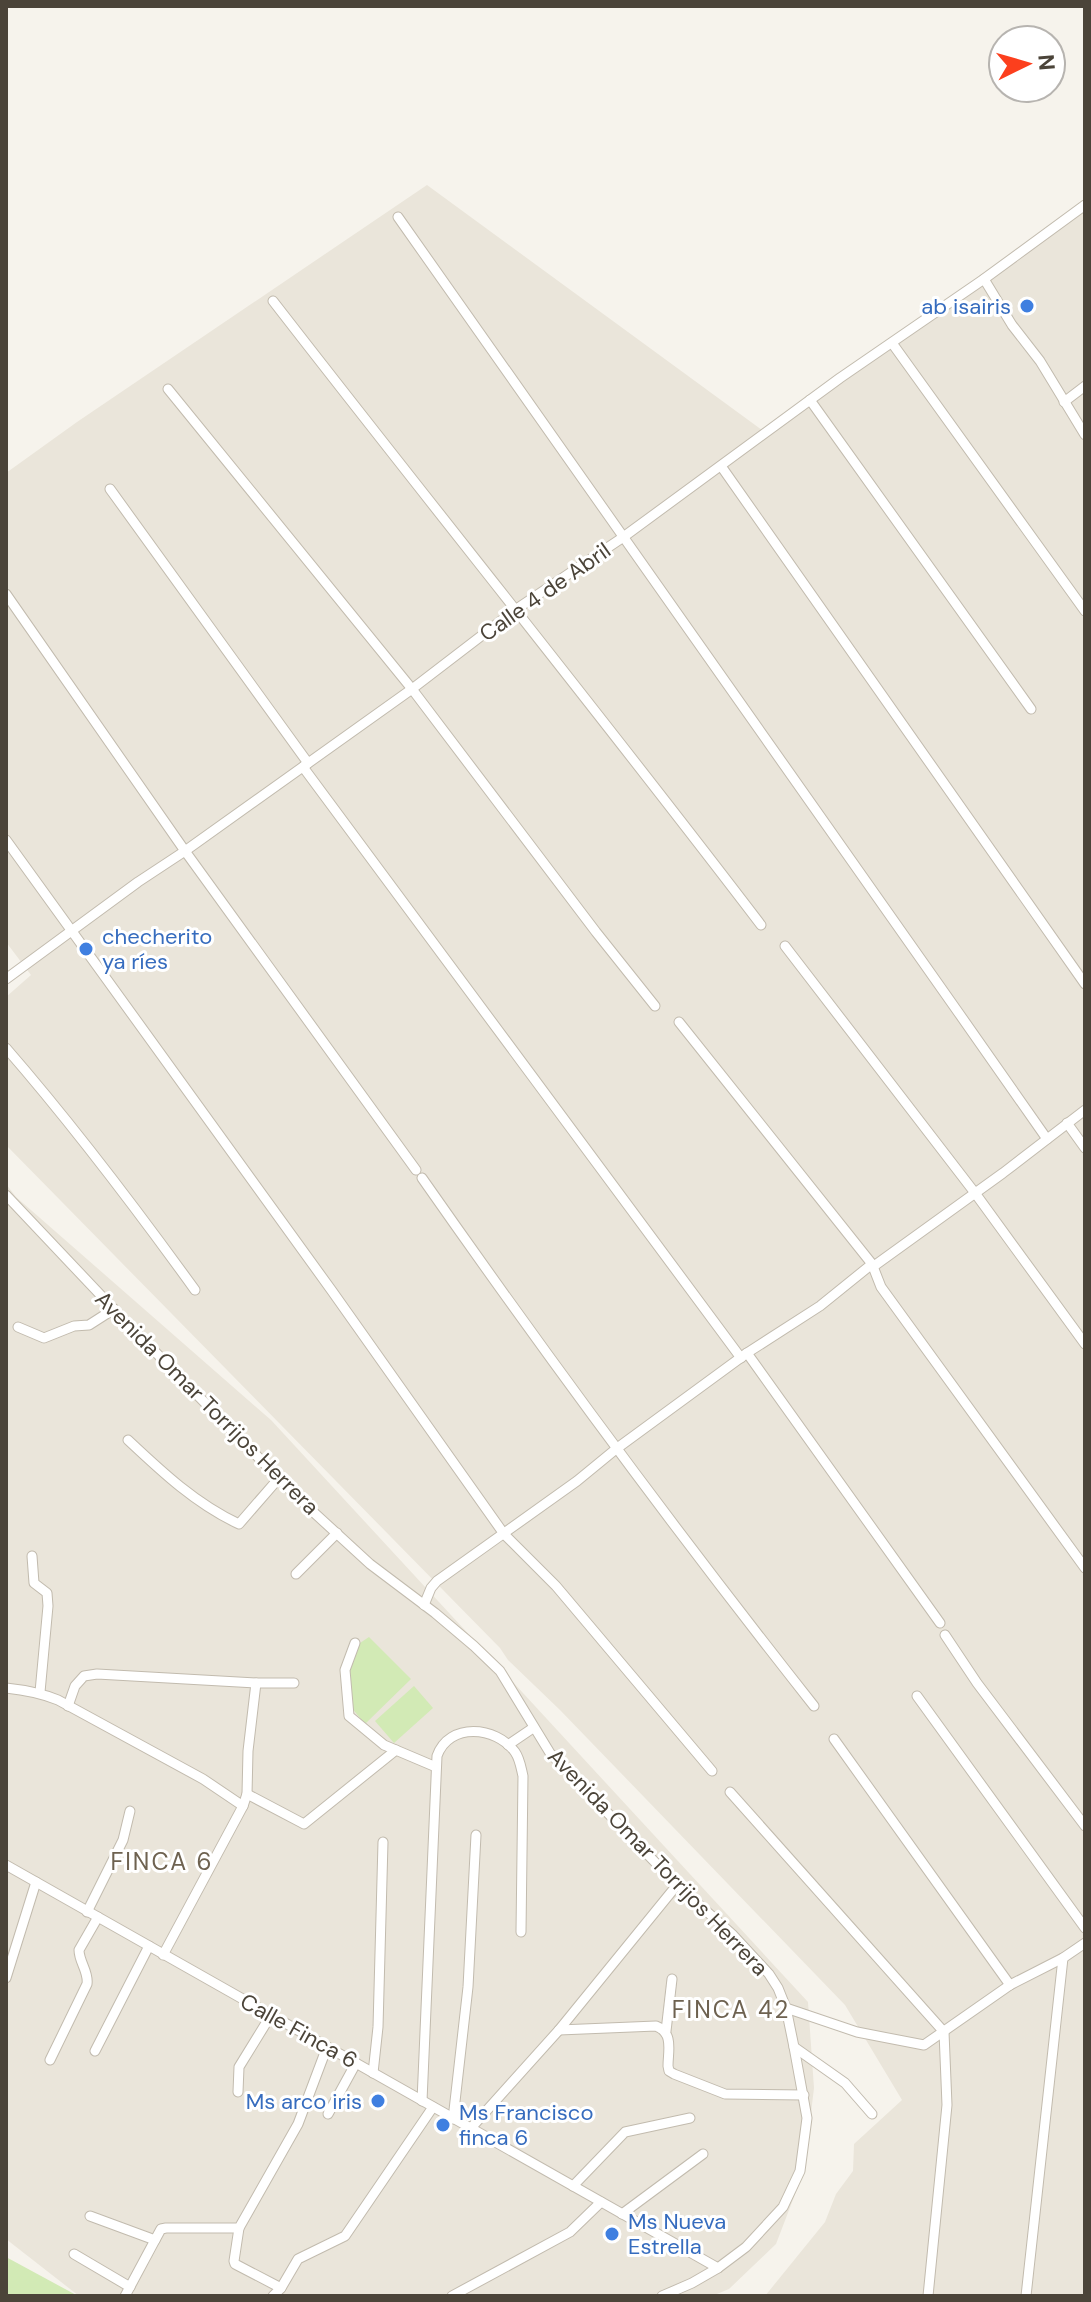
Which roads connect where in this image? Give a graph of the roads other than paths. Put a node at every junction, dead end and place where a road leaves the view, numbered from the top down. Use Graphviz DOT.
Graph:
graph roads {
  1 [pos="1085,206"];
  2 [pos="398,217"];
  3 [pos="984,279"];
  4 [pos="273,301"];
  5 [pos="892,343"];
  6 [pos="1085,386"];
  7 [pos="168,389"];
  8 [pos="810,400"];
  9 [pos="1064,402"];
  10 [pos="1085,435"];
  11 [pos="721,466"];
  12 [pos="110,489"];
  13 [pos="622,538"];
  14 [pos="6,594"];
  15 [pos="515,610"];
  16 [pos="1085,611"];
  17 [pos="412,689"];
  18 [pos="1031,709"];
  19 [pos="305,765"];
  20 [pos="6,840"];
  21 [pos="185,851"];
  22 [pos="761,925"];
  23 [pos="72,931"];
  24 [pos="785,946"];
  25 [pos="6,979"];
  26 [pos="1085,984"];
  27 [pos="655,1006"];
  28 [pos="679,1022"];
  29 [pos="6,1048"];
  30 [pos="1085,1110"];
  31 [pos="1067,1123"];
  32 [pos="1047,1139"];
  33 [pos="1085,1148"];
  34 [pos="975,1193"];
  35 [pos="6,1195"];
  36 [pos="872,1264"];
  37 [pos="195,1290"];
  38 [pos="114,1309"];
  39 [pos="18,1327"];
  40 [pos="1085,1344"];
  41 [pos="744,1356"];
  42 [pos="128,1440"];
  43 [pos="616,1449"];
  44 [pos="279,1478"];
  45 [pos="337,1533"];
  46 [pos="504,1534"];
  47 [pos="32,1556"];
  48 [pos="1085,1568"];
  49 [pos="296,1574"];
  50 [pos="424,1605"];
  51 [pos="940,1623"];
  52 [pos="945,1635"];
  53 [pos="355,1643"];
  54 [pos="256,1683"];
  55 [pos="294,1683"];
  56 [pos="6,1688"];
  57 [pos="40,1692"];
  58 [pos="917,1696"];
  59 [pos="68,1706"];
  60 [pos="814,1706"];
  61 [pos="533,1728"];
  62 [pos="834,1739"];
  63 [pos="508,1745"];
  64 [pos="396,1750"];
  65 [pos="436,1767"];
  66 [pos="712,1771"];
  67 [pos="730,1792"];
  68 [pos="247,1794"];
  69 [pos="243,1806"];
  70 [pos="130,1811"];
  71 [pos="1085,1826"];
  72 [pos="476,1835"];
  73 [pos="383,1842"];
  74 [pos="6,1865"];
  75 [pos="36,1882"];
  76 [pos="677,1885"];
  77 [pos="87,1912"];
  78 [pos="98,1917"];
  79 [pos="1085,1928"];
  80 [pos="521,1932"];
  81 [pos="1085,1943"];
  82 [pos="149,1946"];
  83 [pos="163,1955"];
  84 [pos="1063,1958"];
  85 [pos="6,1978"];
  86 [pos="672,1979"];
  87 [pos="1010,1985"];
  88 [pos="786,2008"];
  89 [pos="271,2015"];
  90 [pos="559,2030"];
  91 [pos="666,2031"];
  92 [pos="944,2032"];
  93 [pos="327,2047"];
  94 [pos="794,2047"];
  95 [pos="95,2051"];
  96 [pos="50,2060"];
  97 [pos="356,2063"];
  98 [pos="373,2073"];
  99 [pos="238,2092"];
  100 [pos="804,2095"];
  101 [pos="422,2101"];
  102 [pos="433,2107"];
  103 [pos="328,2114"];
  104 [pos="872,2114"];
  105 [pos="690,2118"];
  106 [pos="453,2119"];
  107 [pos="471,2128"];
  108 [pos="703,2154"];
  109 [pos="573,2186"];
  110 [pos="601,2202"];
  111 [pos="622,2214"];
  112 [pos="90,2216"];
  113 [pos="239,2228"];
  114 [pos="155,2240"];
  115 [pos="74,2254"];
  116 [pos="718,2268"];
  117 [pos="127,2291"];
  118 [pos="277,2292"];
  119 [pos="452,2296"];
  120 [pos="662,2296"];
  121 [pos="928,2296"];
  122 [pos="1026,2296"];
  1 -- 3 [label="street, Calle 4 de Abril"];
  2 -- 13 [label="street"];
  3 -- 5 [label="street, Calle 4 de Abril"];
  3 -- 9 [label="street"];
  4 -- 15 [label="street"];
  5 -- 8 [label="street, Calle 4 de Abril"];
  5 -- 16 [label="street"];
  6 -- 9 [label="street"];
  7 -- 17 [label="street"];
  8 -- 11 [label="street, Calle 4 de Abril"];
  8 -- 18 [label="street"];
  9 -- 10 [label="street"];
  11 -- 13 [label="street, Calle 4 de Abril"];
  11 -- 26 [label="street"];
  12 -- 19 [label="street"];
  13 -- 15 [label="street, Calle 4 de Abril"];
  13 -- 32 [label="street"];
  14 -- 21 [label="street"];
  15 -- 17 [label="street, Calle 4 de Abril"];
  15 -- 22 [label="street"];
  17 -- 19 [label="street, Calle 4 de Abril"];
  17 -- 27 [label="street"];
  19 -- 21 [label="street, Calle 4 de Abril"];
  19 -- 41 [label="street"];
  20 -- 23 [label="street"];
  21 -- 23 [label="street, Calle 4 de Abril"];
  21 -- 43 [label="street"];
  23 -- 25 [label="street, Calle 4 de Abril"];
  23 -- 46 [label="street"];
  24 -- 34 [label="street"];
  28 -- 36 [label="street"];
  29 -- 37 [label="street"];
  30 -- 31 [label="street"];
  31 -- 32 [label="street"];
  31 -- 33 [label="street"];
  32 -- 34 [label="street"];
  34 -- 36 [label="street"];
  34 -- 40 [label="street"];
  35 -- 38 [label="street, Avenida Omar Torrijos Herrera"];
  36 -- 41 [label="street"];
  36 -- 48 [label="street"];
  38 -- 39 [label="street"];
  38 -- 44 [label="street, Avenida Omar Torrijos Herrera"];
  41 -- 43 [label="street"];
  41 -- 51 [label="street"];
  42 -- 44 [label="street"];
  43 -- 46 [label="street"];
  43 -- 60 [label="street"];
  44 -- 45 [label="street, Avenida Omar Torrijos Herrera"];
  45 -- 49 [label="street"];
  45 -- 50 [label="street, Avenida Omar Torrijos Herrera"];
  46 -- 50 [label="street"];
  46 -- 66 [label="street"];
  47 -- 57 [label="street"];
  50 -- 61 [label="street, Avenida Omar Torrijos Herrera"];
  52 -- 71 [label="street"];
  53 -- 64 [label="street"];
  54 -- 55 [label="street"];
  54 -- 59 [label="street"];
  54 -- 68 [label="street"];
  56 -- 57 [label="street"];
  57 -- 59 [label="street"];
  58 -- 79 [label="street"];
  59 -- 69 [label="street"];
  61 -- 63 [label="street"];
  61 -- 76 [label="street, Avenida Omar Torrijos Herrera"];
  62 -- 87 [label="street"];
  63 -- 65 [label="street"];
  63 -- 80 [label="street"];
  64 -- 65 [label="street"];
  64 -- 68 [label="street"];
  65 -- 101 [label="street"];
  67 -- 92 [label="street"];
  68 -- 69 [label="street"];
  69 -- 83 [label="street"];
  70 -- 77 [label="street"];
  72 -- 106 [label="street"];
  73 -- 98 [label="street"];
  74 -- 75 [label="street, Calle Finca 6"];
  75 -- 77 [label="street, Calle Finca 6"];
  75 -- 85 [label="street"];
  76 -- 88 [label="street, Avenida Omar Torrijos Herrera"];
  76 -- 90 [label="street"];
  77 -- 78 [label="street, Calle Finca 6"];
  78 -- 82 [label="street, Calle Finca 6"];
  78 -- 96 [label="street"];
  81 -- 84 [label="street"];
  82 -- 83 [label="street, Calle Finca 6"];
  82 -- 95 [label="street"];
  83 -- 89 [label="street, Calle Finca 6"];
  84 -- 87 [label="street"];
  84 -- 122 [label="street"];
  86 -- 91 [label="street"];
  87 -- 92 [label="street"];
  88 -- 92 [label="street"];
  88 -- 94 [label="street, Avenida Omar Torrijos Herrera"];
  89 -- 93 [label="street, Calle Finca 6"];
  89 -- 99 [label="street"];
  90 -- 91 [label="street"];
  90 -- 107 [label="street"];
  91 -- 100 [label="street"];
  92 -- 121 [label="street"];
  93 -- 97 [label="street, Calle Finca 6"];
  93 -- 113 [label="street"];
  94 -- 100 [label="street, Avenida Omar Torrijos Herrera"];
  94 -- 104 [label="street"];
  97 -- 98 [label="street, Calle Finca 6"];
  97 -- 103 [label="street"];
  98 -- 101 [label="street, Calle Finca 6"];
  100 -- 116 [label="street, Avenida Omar Torrijos Herrera"];
  101 -- 102 [label="street, Calle Finca 6"];
  102 -- 106 [label="street, Calle Finca 6"];
  102 -- 118 [label="street"];
  105 -- 109 [label="street"];
  106 -- 107 [label="street, Calle Finca 6"];
  107 -- 109 [label="street, Calle Finca 6"];
  108 -- 111 [label="street"];
  109 -- 110 [label="street, Calle Finca 6"];
  110 -- 111 [label="street, Calle Finca 6"];
  110 -- 119 [label="street"];
  111 -- 116 [label="street, Calle Finca 6"];
  112 -- 114 [label="street"];
  113 -- 114 [label="street"];
  113 -- 118 [label="street"];
  114 -- 117 [label="street"];
  115 -- 117 [label="street"];
  116 -- 120 [label="street, Avenida Omar Torrijos Herrera"];
}
